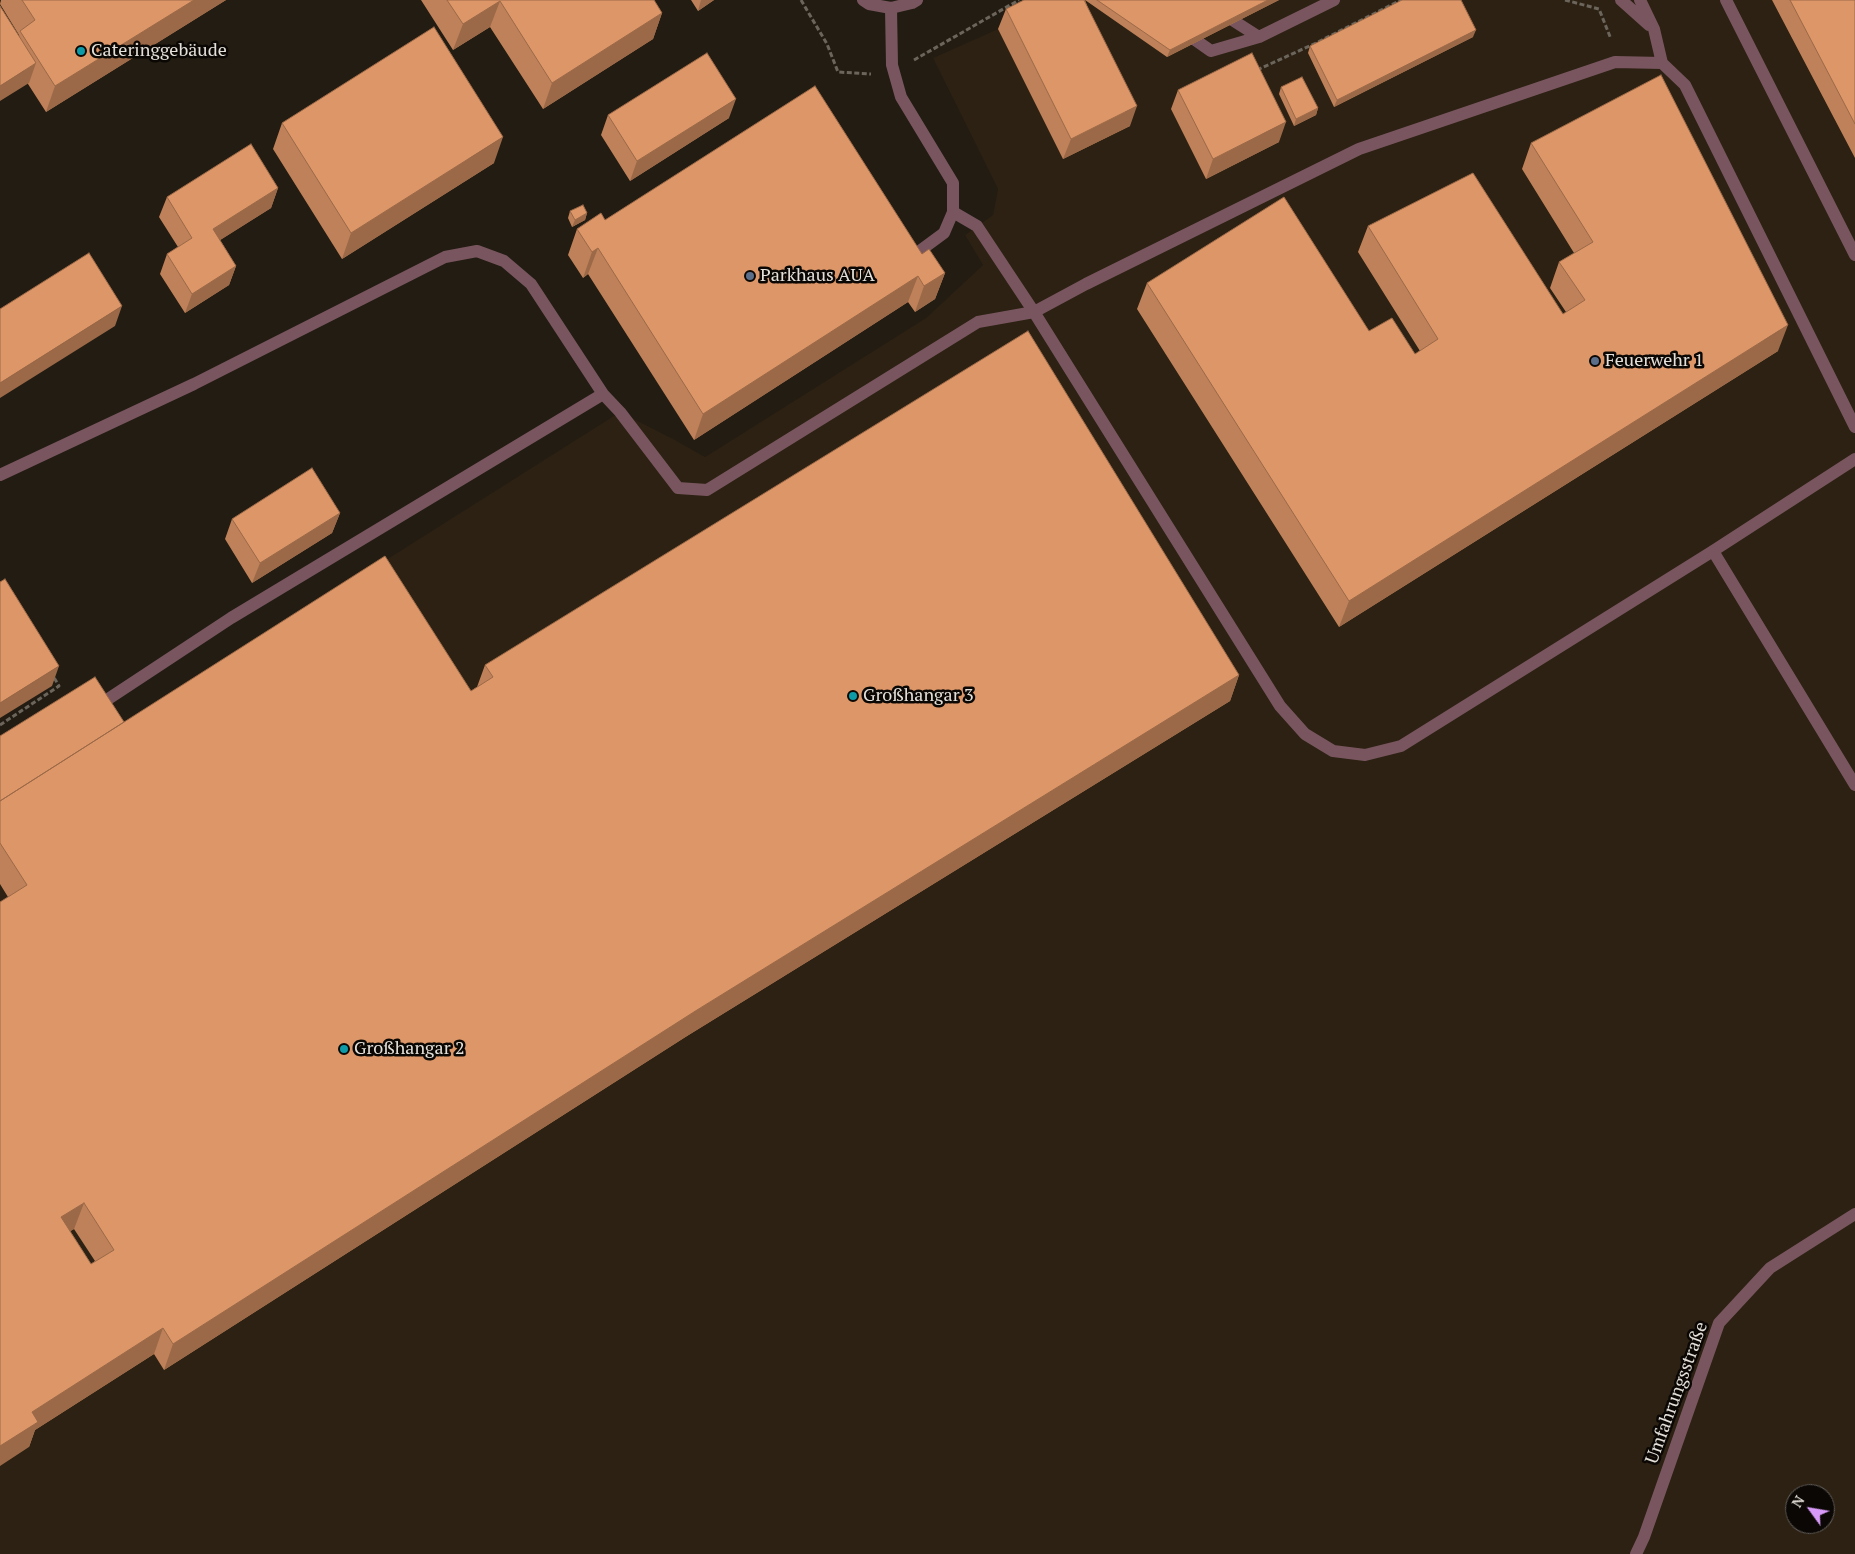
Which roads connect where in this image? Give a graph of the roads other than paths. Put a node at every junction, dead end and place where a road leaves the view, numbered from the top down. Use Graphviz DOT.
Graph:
graph roads {
  1 [pos="863,0"];
  2 [pos="917,0"];
  3 [pos="1201,0"];
  4 [pos="1621,0"];
  5 [pos="1640,0"];
  6 [pos="1726,0"];
  7 [pos="1324,2"];
  8 [pos="891,8"];
  9 [pos="1170,22"];
  10 [pos="1654,29"];
  11 [pos="1259,37"];
  12 [pos="1662,63"];
  13 [pos="953,212"];
  14 [pos="1855,255"];
  15 [pos="902,264"];
  16 [pos="1034,312"];
  17 [pos="603,394"];
  18 [pos="1855,427"];
  19 [pos="1855,459"];
  20 [pos="0,475"];
  21 [pos="1713,551"];
  22 [pos="86,714"];
  23 [pos="1855,785"];
  24 [pos="1855,1214"];
  25 [pos="1636,1554"];
  1 -- 8 [label="street"];
  2 -- 8 [label="street"];
  3 -- 11 [label="street"];
  4 -- 10 [label="street"];
  5 -- 10 [label="street"];
  6 -- 14 [label="street"];
  7 -- 11 [label="street"];
  8 -- 13 [label="street"];
  9 -- 11 [label="street"];
  10 -- 12 [label="street"];
  12 -- 16 [label="street"];
  12 -- 18 [label="street"];
  13 -- 15 [label="street"];
  13 -- 16 [label="street"];
  16 -- 17 [label="street"];
  16 -- 21 [label="street"];
  17 -- 20 [label="street"];
  17 -- 22 [label="street"];
  19 -- 21 [label="street"];
  21 -- 23 [label="street"];
  24 -- 25 [label="street, Umfahrungsstraße"];
}
